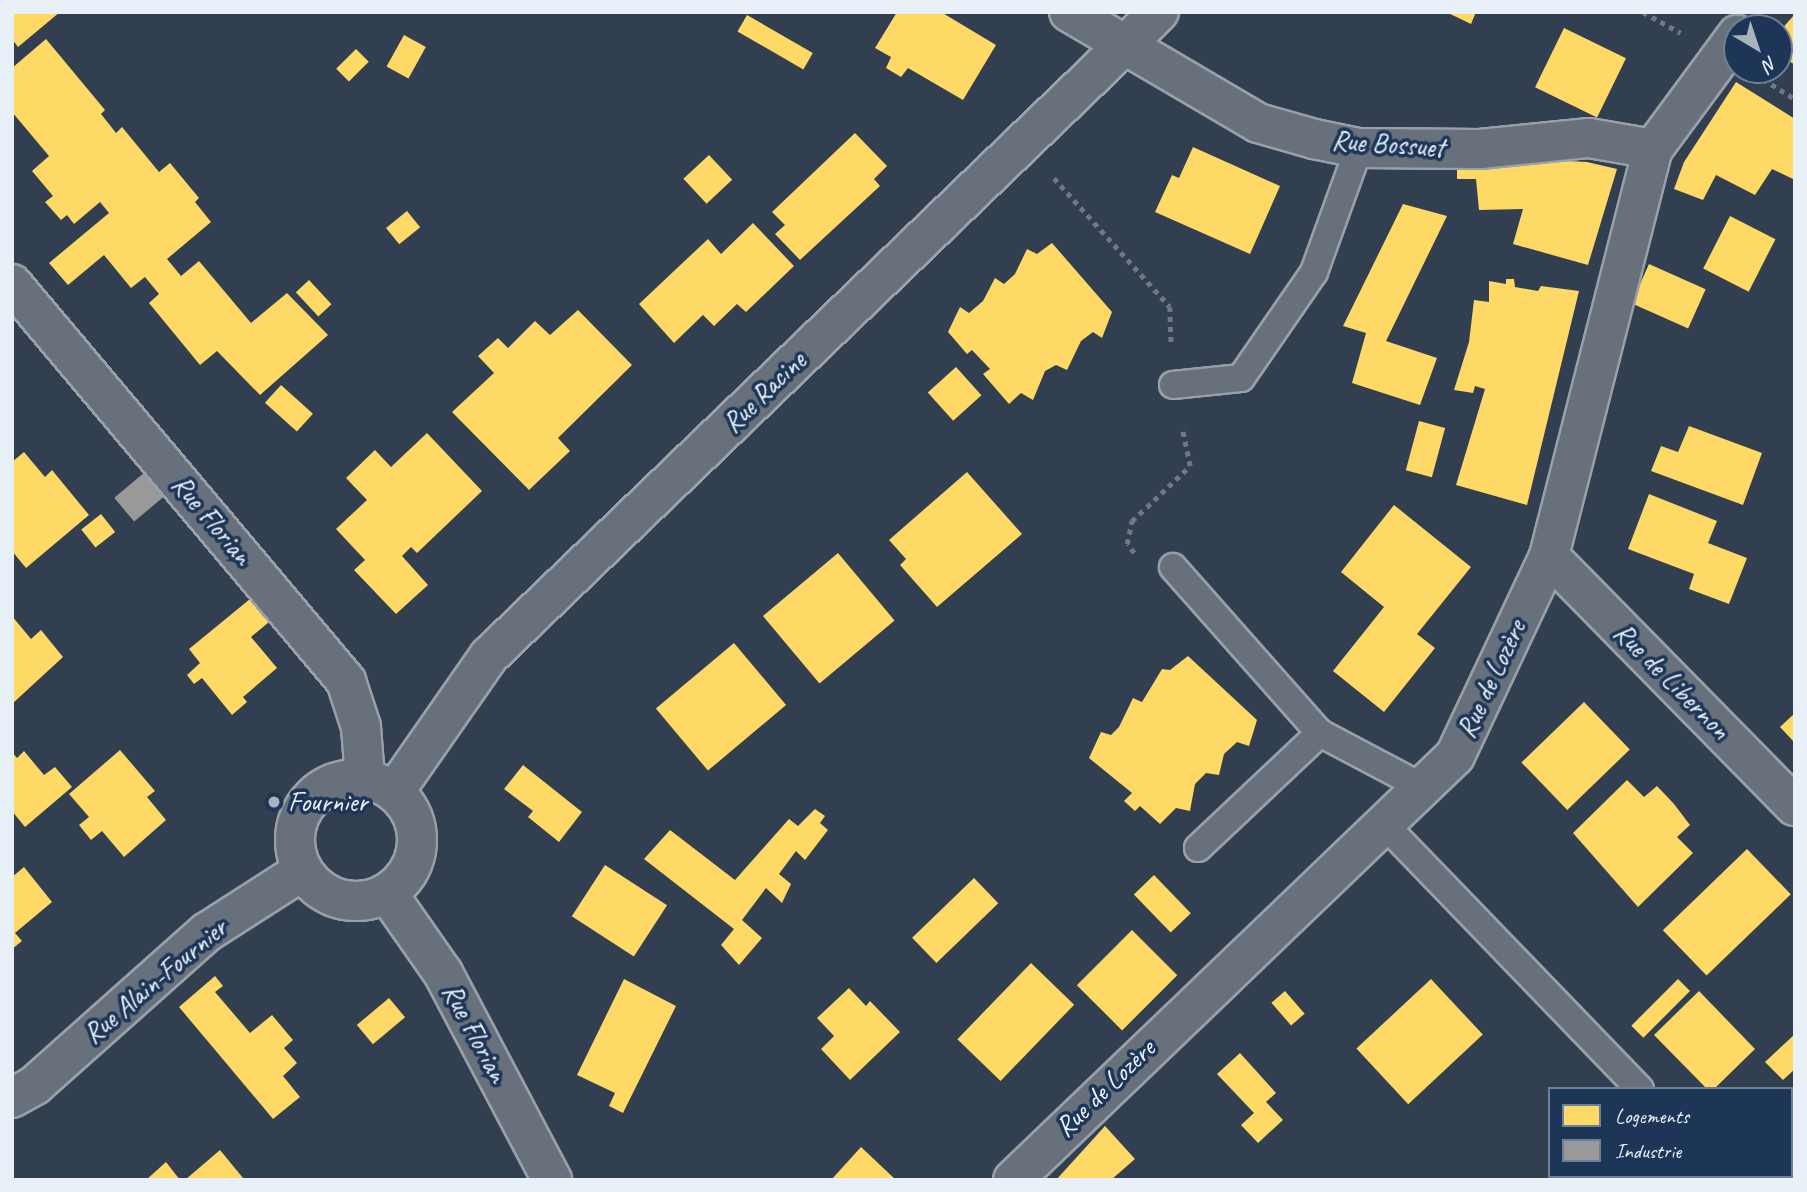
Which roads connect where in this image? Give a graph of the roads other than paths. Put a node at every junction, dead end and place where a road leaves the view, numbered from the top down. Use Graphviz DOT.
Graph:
graph roads {
  1 [pos="1069,12"];
  2 [pos="1159,12"];
  3 [pos="1125,46"];
  4 [pos="1723,54"];
  5 [pos="1359,148"];
  6 [pos="1654,149"];
  7 [pos="12,284"];
  8 [pos="1173,384"];
  9 [pos="1549,555"];
  10 [pos="1173,567"];
  11 [pos="1320,733"];
  12 [pos="379,785"];
  13 [pos="1422,787"];
  14 [pos="1795,806"];
  15 [pos="1383,823"];
  16 [pos="1198,848"];
  17 [pos="302,871"];
  18 [pos="387,893"];
  19 [pos="1638,1087"];
  20 [pos="12,1098"];
  21 [pos="552,1180"];
  22 [pos="1013,1180"];
  1 -- 3 [label="street, Rue Bossuet"];
  2 -- 3 [label="street, Rue Racine"];
  3 -- 5 [label="street, Rue Bossuet"];
  3 -- 12 [label="street, Rue Racine"];
  4 -- 6 [label="street, Rue de Lozère"];
  5 -- 6 [label="street, Rue Bossuet"];
  5 -- 8 [label="lane"];
  6 -- 9 [label="street, Rue de Lozère"];
  7 -- 12 [label="street, Rue Florian"];
  9 -- 13 [label="street, Rue de Lozère"];
  9 -- 14 [label="street, Rue de Libernon"];
  10 -- 11 [label="lane"];
  11 -- 13 [label="lane"];
  11 -- 16 [label="lane"];
  12 -- 17 [label="street"];
  12 -- 18 [label="street"];
  13 -- 15 [label="street, Rue de Lozère"];
  15 -- 19 [label="lane"];
  15 -- 22 [label="street, Rue de Lozère"];
  17 -- 18 [label="street"];
  17 -- 20 [label="street, Rue Alain-Fournier"];
  18 -- 21 [label="street, Rue Florian"];
}
